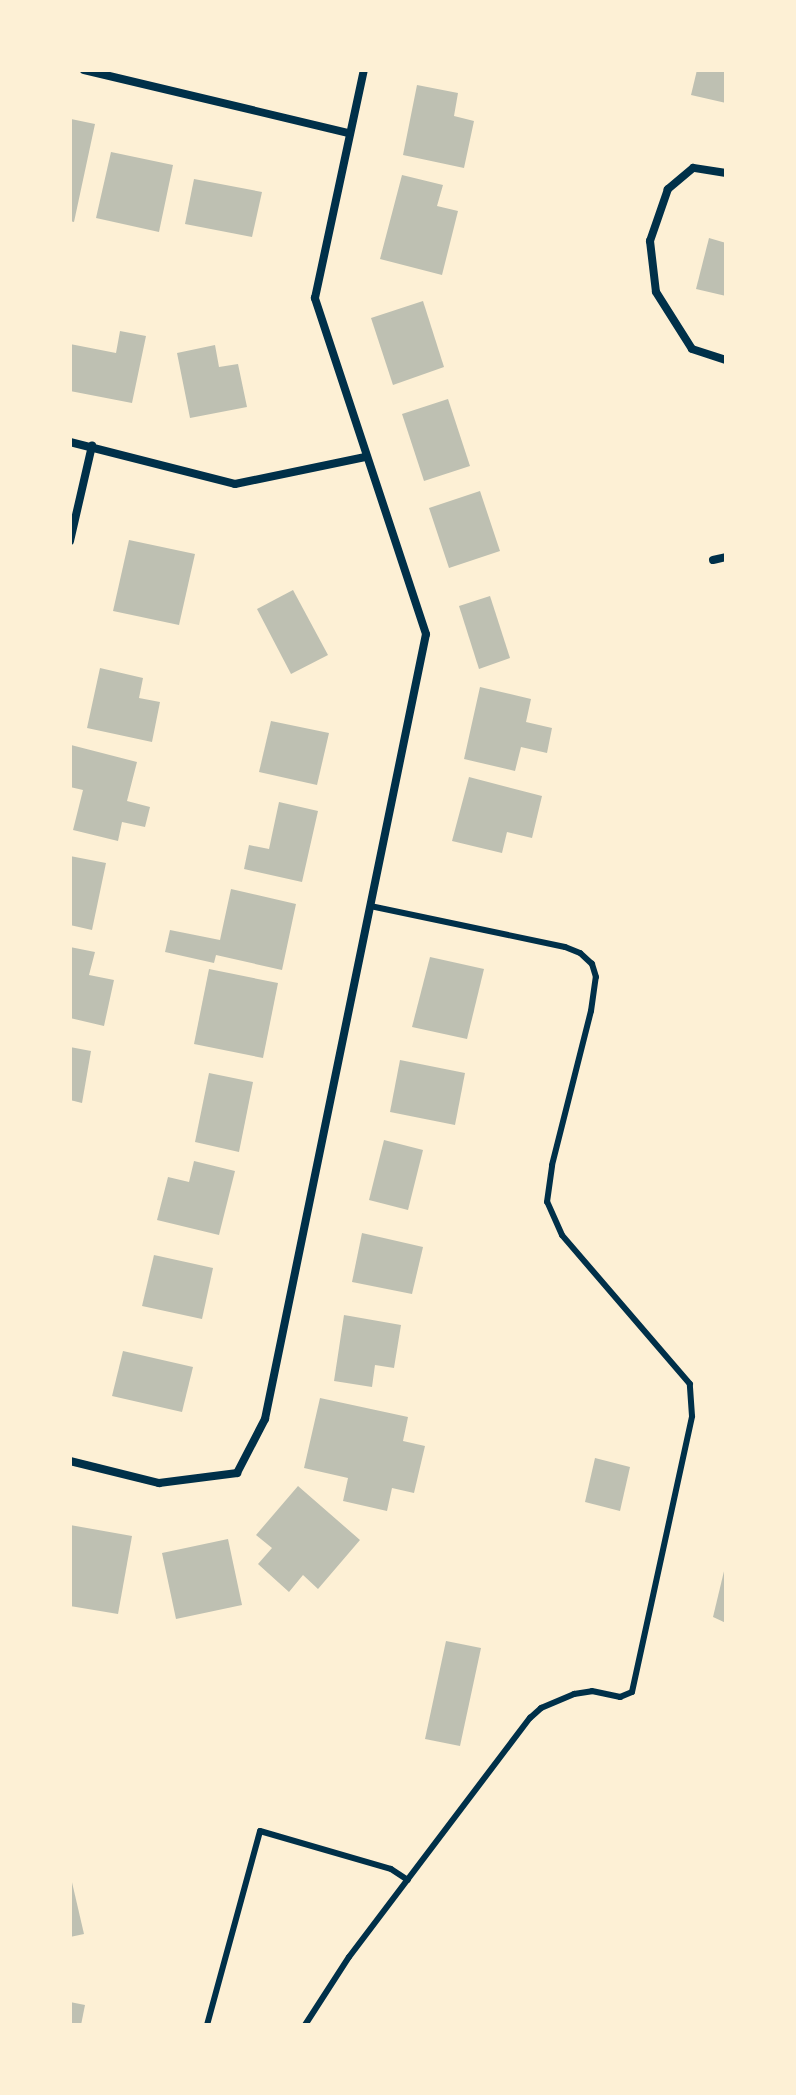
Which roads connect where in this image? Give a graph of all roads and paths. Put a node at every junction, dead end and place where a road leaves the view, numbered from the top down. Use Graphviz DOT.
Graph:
graph roads {
  1 [pos="84,70"];
  2 [pos="364,70"];
  3 [pos="348,133"];
  4 [pos="726,173"];
  5 [pos="726,360"];
  6 [pos="70,442"];
  7 [pos="92,446"];
  8 [pos="365,457"];
  9 [pos="70,541"];
  10 [pos="726,557"];
  11 [pos="713,560"];
  12 [pos="370,906"];
  13 [pos="70,1461"];
  14 [pos="408,1880"];
  15 [pos="207,2025"];
  16 [pos="305,2025"];
  1 -- 3 [label="street"];
  2 -- 3 [label="street"];
  3 -- 8 [label="street"];
  4 -- 5 [label="street"];
  6 -- 7 [label="street"];
  7 -- 8 [label="street"];
  7 -- 9 [label="street"];
  8 -- 12 [label="street"];
  10 -- 11 [label="street"];
  12 -- 13 [label="street"];
  12 -- 14 [label="lane"];
  14 -- 15 [label="lane"];
  14 -- 16 [label="lane"];
}
